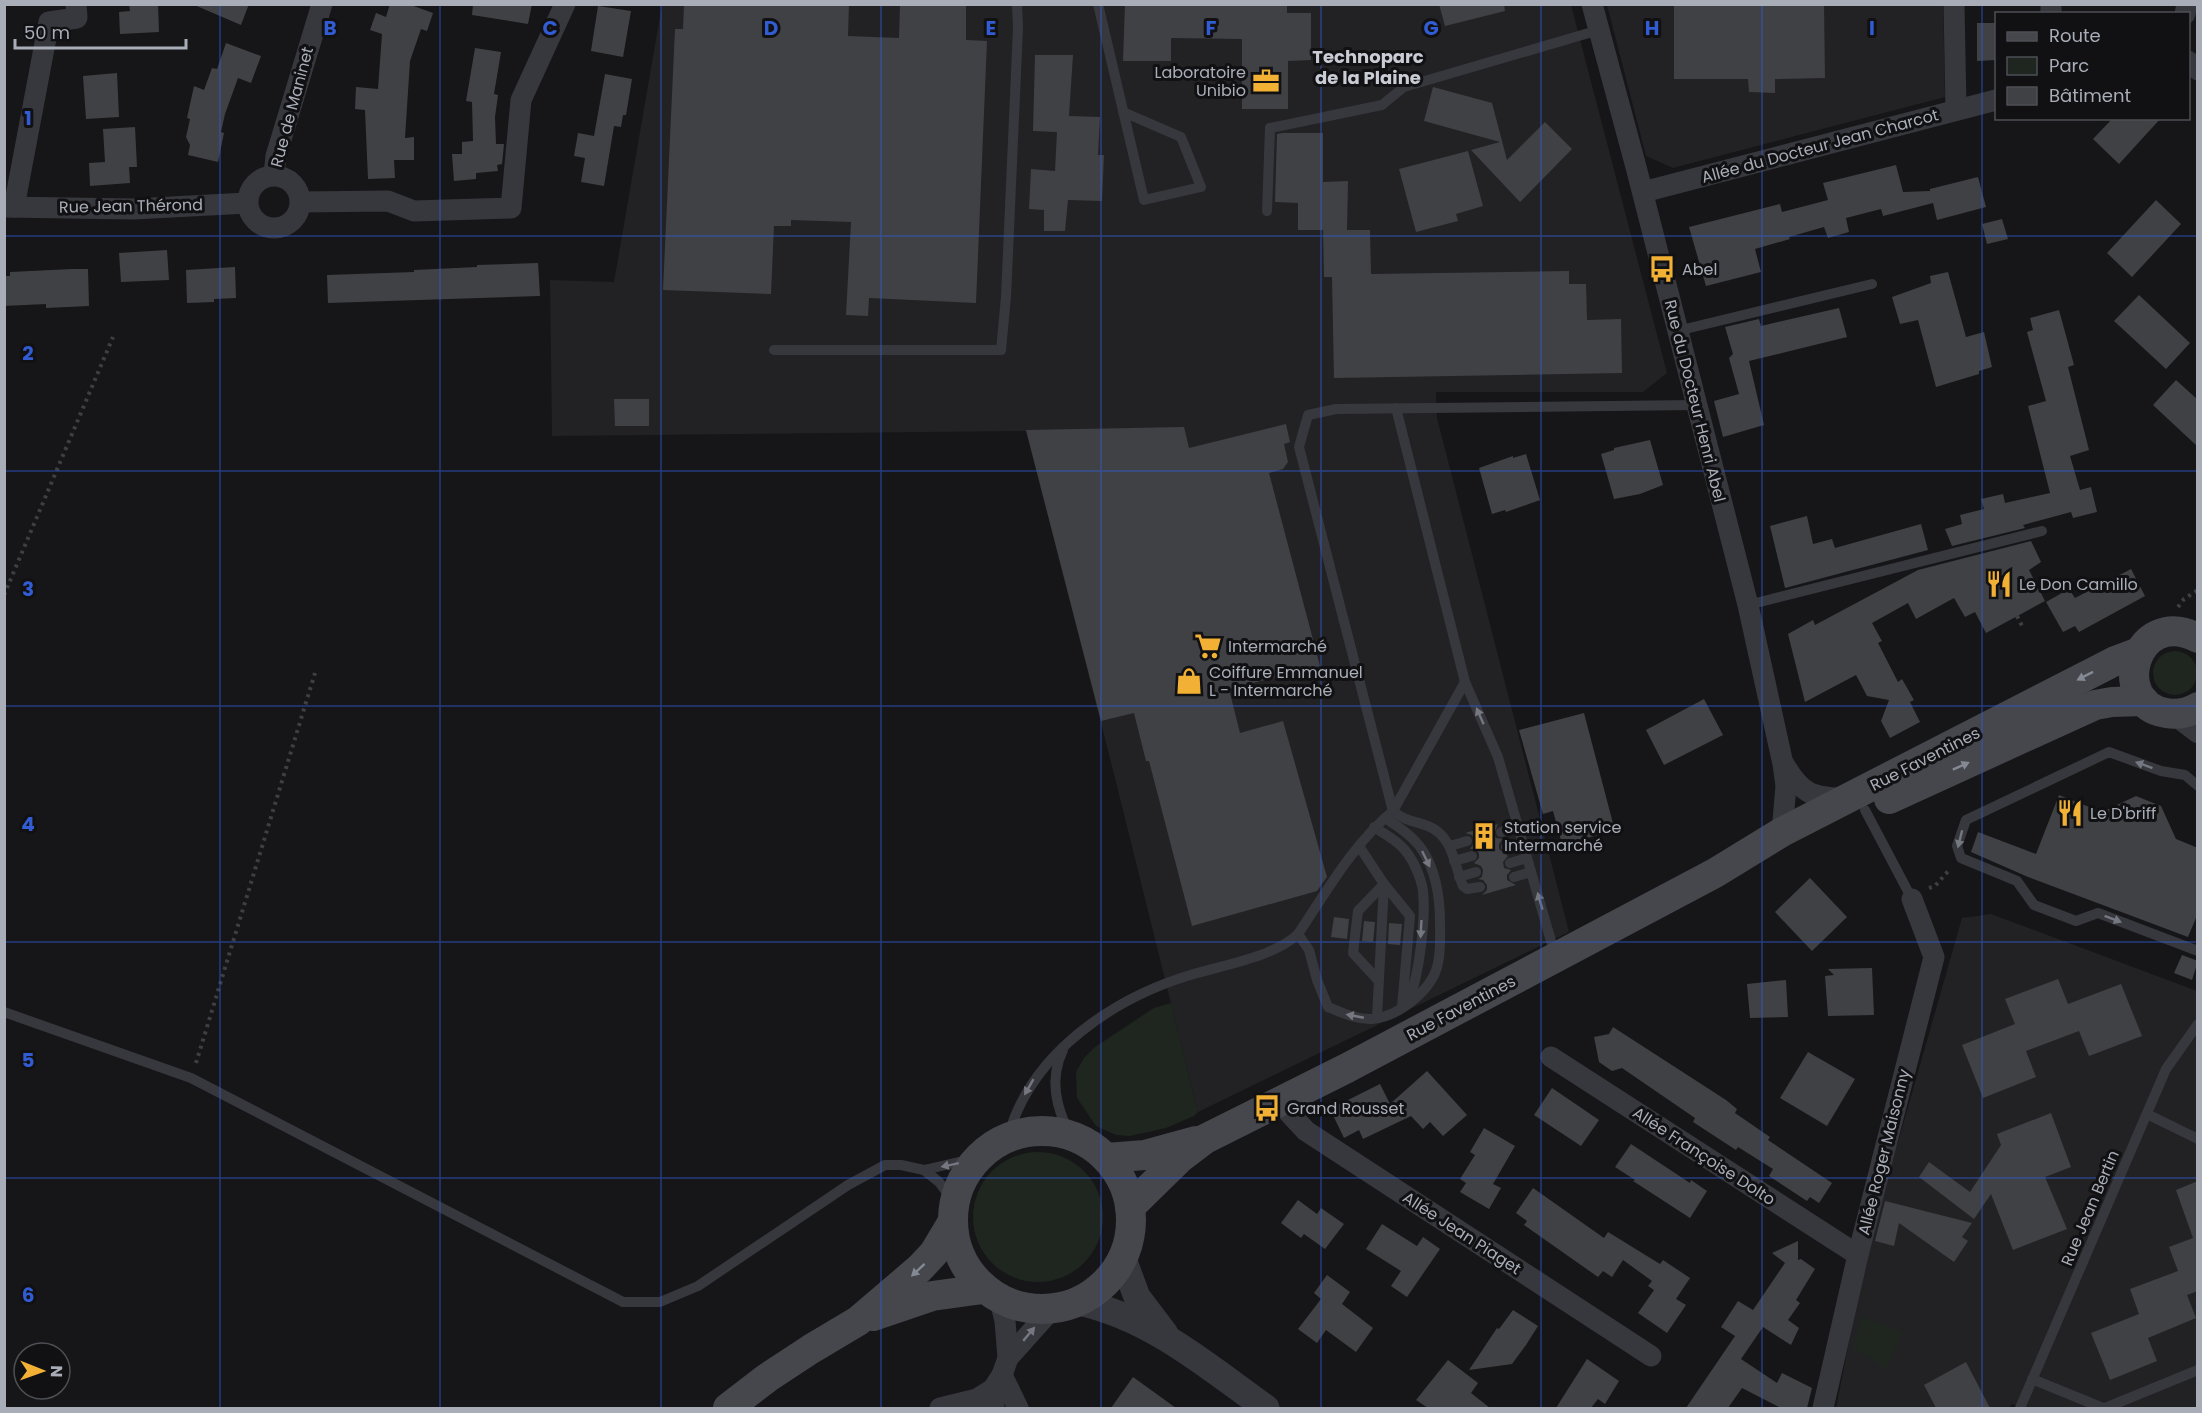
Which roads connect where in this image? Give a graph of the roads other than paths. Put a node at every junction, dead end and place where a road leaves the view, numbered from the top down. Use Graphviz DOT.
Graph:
graph roads {
  1 [pos="76,4"];
  2 [pos="322,4"];
  3 [pos="565,4"];
  4 [pos="1017,4"];
  5 [pos="1098,4"];
  6 [pos="1592,4"];
  7 [pos="1954,4"];
  8 [pos="1599,30"];
  9 [pos="1995,100"];
  10 [pos="1956,110"];
  11 [pos="1124,112"];
  12 [pos="274,175"];
  13 [pos="1643,192"];
  14 [pos="247,202"];
  15 [pos="301,202"];
  16 [pos="9,207"];
  17 [pos="1267,211"];
  18 [pos="1872,284"];
  19 [pos="1677,331"];
  20 [pos="774,350"];
  21 [pos="1696,405"];
  22 [pos="1396,408"];
  23 [pos="2042,531"];
  24 [pos="1748,605"];
  25 [pos="2195,634"];
  26 [pos="2139,652"];
  27 [pos="1465,682"];
  28 [pos="2144,701"];
  29 [pos="2185,711"];
  30 [pos="2198,733"];
  31 [pos="1783,764"];
  32 [pos="2198,786"];
  33 [pos="1856,804"];
  34 [pos="1389,815"];
  35 [pos="1374,827"];
  36 [pos="1518,827"];
  37 [pos="1502,832"];
  38 [pos="1782,832"];
  39 [pos="1467,841"];
  40 [pos="1523,843"];
  41 [pos="1359,846"];
  42 [pos="1450,846"];
  43 [pos="1506,847"];
  44 [pos="1472,856"];
  45 [pos="1527,858"];
  46 [pos="1454,861"];
  47 [pos="1510,863"];
  48 [pos="1476,872"];
  49 [pos="1531,872"];
  50 [pos="1715,873"];
  51 [pos="1459,877"];
  52 [pos="1514,877"];
  53 [pos="1384,884"];
  54 [pos="1480,887"];
  55 [pos="1911,897"];
  56 [pos="1298,934"];
  57 [pos="2198,951"];
  58 [pos="1556,957"];
  59 [pos="1378,980"];
  60 [pos="1405,1006"];
  61 [pos="4,1012"];
  62 [pos="1377,1017"];
  63 [pos="2198,1024"];
  64 [pos="1065,1047"];
  65 [pos="1551,1057"];
  66 [pos="1279,1102"];
  67 [pos="2147,1114"];
  68 [pos="1070,1135"];
  69 [pos="1008,1137"];
  70 [pos="1205,1139"];
  71 [pos="2198,1139"];
  72 [pos="976,1158"];
  73 [pos="1106,1158"];
  74 [pos="924,1170"];
  75 [pos="1130,1208"];
  76 [pos="953,1213"];
  77 [pos="1858,1255"];
  78 [pos="1123,1259"];
  79 [pos="992,1294"];
  80 [pos="1065,1306"];
  81 [pos="858,1321"];
  82 [pos="1167,1338"];
  83 [pos="1651,1356"];
  84 [pos="2198,1370"];
  85 [pos="2032,1379"];
  86 [pos="999,1383"];
  87 [pos="728,1408"];
  88 [pos="939,1408"];
  89 [pos="1018,1408"];
  90 [pos="1266,1408"];
  91 [pos="1823,1408"];
  92 [pos="2020,1408"];
  93 [pos="2104,1408"];
  1 -- 16 [label="street, Rue Jean Thérond"];
  2 -- 12 [label="street, Rue de Maninet"];
  3 -- 15 [label="street"];
  4 -- 20 [label="lane"];
  5 -- 11 [label="lane"];
  6 -- 8 [label="street, Rue du Docteur Henri Abel"];
  7 -- 10 [label="street"];
  8 -- 13 [label="street, Rue du Docteur Henri Abel"];
  8 -- 17 [label="lane"];
  9 -- 10 [label="street, Allée du Docteur Jean Charcot"];
  10 -- 13 [label="street, Allée du Docteur Jean Charcot"];
  11 -- 11 [label="lane"];
  12 -- 14 [label="street"];
  12 -- 15 [label="street"];
  13 -- 19 [label="street, Rue du Docteur Henri Abel"];
  14 -- 15 [label="street"];
  14 -- 16 [label="street, Rue Jean Thérond"];
  18 -- 19 [label="lane"];
  19 -- 21 [label="street, Rue du Docteur Henri Abel"];
  21 -- 22 [label="lane"];
  21 -- 24 [label="street, Rue du Docteur Henri Abel"];
  22 -- 27 [label="lane"];
  22 -- 34 [label="lane"];
  23 -- 24 [label="lane"];
  24 -- 31 [label="street, Rue du Docteur Henri Abel"];
  25 -- 26 [label="main road, Rue Faventines"];
  26 -- 28 [label="main road"];
  26 -- 33 [label="main road, Rue Faventines, one-way"];
  27 -- 34 [label="lane"];
  36 -- 27 [label="lane, one-way"];
  28 -- 29 [label="main road, Rue Faventines"];
  33 -- 28 [label="main road, Rue Faventines, one-way"];
  29 -- 30 [label="street"];
  31 -- 33 [label="street, Rue du Docteur Henri Abel"];
  31 -- 38 [label="street, Rue du Docteur Henri Abel"];
  32 -- 57 [label="lane, one-way"];
  33 -- 38 [label="main road, Rue Faventines"];
  33 -- 50 [label="main road, Rue Faventines"];
  33 -- 55 [label="lane"];
  34 -- 35 [label="lane"];
  34 -- 42 [label="lane"];
  34 -- 60 [label="lane, one-way"];
  35 -- 41 [label="lane"];
  35 -- 60 [label="lane, one-way"];
  36 -- 37 [label="lane"];
  36 -- 40 [label="lane"];
  38 -- 50 [label="main road, Rue Faventines"];
  39 -- 42 [label="lane"];
  40 -- 43 [label="lane"];
  40 -- 45 [label="lane"];
  41 -- 53 [label="lane"];
  41 -- 56 [label="lane"];
  42 -- 46 [label="lane"];
  44 -- 46 [label="lane"];
  45 -- 47 [label="lane"];
  45 -- 49 [label="lane"];
  46 -- 51 [label="lane"];
  48 -- 51 [label="lane"];
  49 -- 52 [label="lane"];
  58 -- 49 [label="lane, one-way"];
  50 -- 58 [label="main road, Rue Faventines"];
  51 -- 54 [label="lane"];
  53 -- 59 [label="lane"];
  53 -- 59 [label="lane"];
  53 -- 60 [label="lane"];
  55 -- 77 [label="street, Allée Roger Maisonny"];
  62 -- 56 [label="lane, one-way"];
  56 -- 64 [label="lane"];
  58 -- 66 [label="main road, Rue Faventines"];
  59 -- 62 [label="lane"];
  60 -- 62 [label="lane"];
  61 -- 74 [label="lane"];
  63 -- 67 [label="lane, Rue Jean Bertin"];
  64 -- 68 [label="lane"];
  64 -- 69 [label="lane, one-way"];
  65 -- 77 [label="street, Allée Françoise Dolto"];
  66 -- 70 [label="main road, Rue Faventines"];
  66 -- 83 [label="street, Allée Jean Piaget"];
  67 -- 71 [label="lane"];
  67 -- 85 [label="lane, Rue Jean Bertin"];
  68 -- 69 [label="main road"];
  68 -- 73 [label="main road"];
  69 -- 72 [label="main road"];
  70 -- 73 [label="main road, Rue Faventines"];
  70 -- 75 [label="main road, Rue Faventines"];
  72 -- 74 [label="lane, one-way"];
  72 -- 76 [label="main road"];
  73 -- 75 [label="main road"];
  74 -- 76 [label="lane"];
  75 -- 78 [label="main road"];
  76 -- 79 [label="main road"];
  76 -- 81 [label="main road, one-way"];
  77 -- 91 [label="street, Allée Roger Maisonny"];
  78 -- 80 [label="main road"];
  78 -- 82 [label="street"];
  79 -- 80 [label="main road"];
  79 -- 81 [label="main road"];
  79 -- 86 [label="street"];
  80 -- 82 [label="street"];
  86 -- 80 [label="street, one-way"];
  81 -- 87 [label="main road"];
  82 -- 90 [label="street"];
  84 -- 93 [label="lane"];
  85 -- 92 [label="lane, Rue Jean Bertin"];
  85 -- 93 [label="lane"];
  86 -- 88 [label="street"];
  86 -- 89 [label="street"];
}
